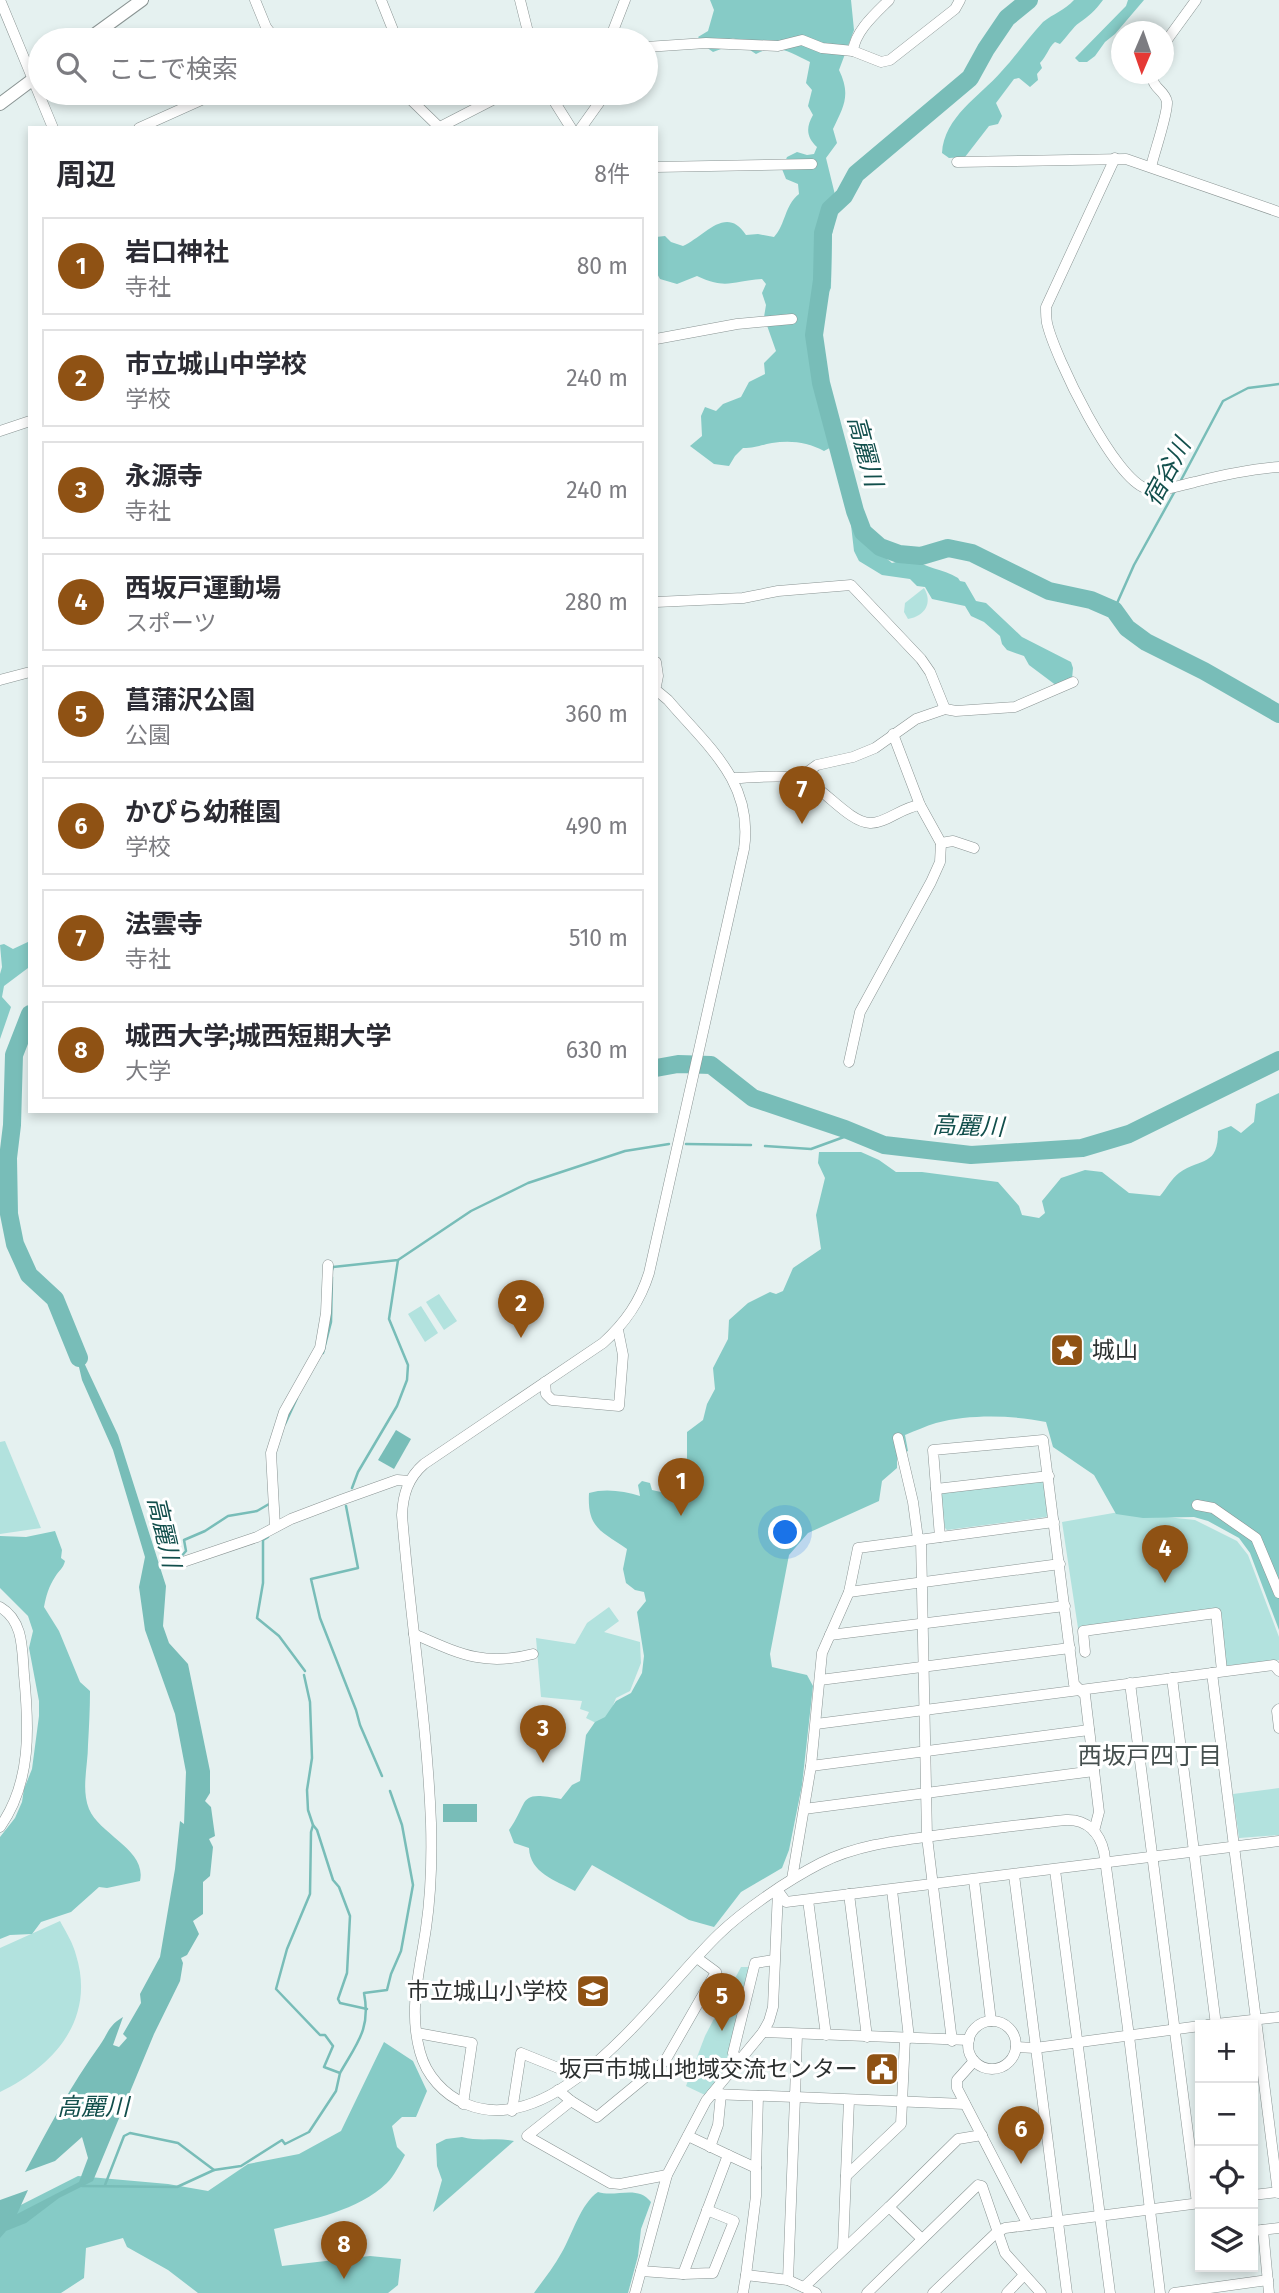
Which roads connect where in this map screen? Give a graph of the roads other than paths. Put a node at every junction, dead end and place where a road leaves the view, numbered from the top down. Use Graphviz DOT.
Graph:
graph roads {
  1 [pos="1,0"];
  2 [pos="142,0"];
  3 [pos="255,0"];
  4 [pos="381,0"];
  5 [pos="520,0"];
  6 [pos="625,0"];
  7 [pos="889,0"];
  8 [pos="1196,0"];
  9 [pos="954,3"];
  10 [pos="104,28"];
  11 [pos="267,28"];
  12 [pos="393,28"];
  13 [pos="527,28"];
  14 [pos="614,28"];
  15 [pos="1174,30"];
  16 [pos="658,46"];
  17 [pos="853,51"];
  18 [pos="28,58"];
  19 [pos="28,84"];
  20 [pos="1153,84"];
  21 [pos="0,104"];
  22 [pos="46,105"];
  23 [pos="190,105"];
  24 [pos="417,105"];
  25 [pos="483,105"];
  26 [pos="557,105"];
  27 [pos="597,105"];
  28 [pos="52,126"];
  29 [pos="143,126"];
  30 [pos="439,126"];
  31 [pos="442,126"];
  32 [pos="570,126"];
  33 [pos="582,126"];
  34 [pos="1115,158"];
  35 [pos="957,162"];
  36 [pos="812,164"];
  37 [pos="658,167"];
  38 [pos="1151,167"];
  39 [pos="1279,212"];
  40 [pos="792,319"];
  41 [pos="658,340"];
  42 [pos="28,422"];
  43 [pos="0,431"];
  44 [pos="1279,467"];
  45 [pos="658,602"];
  46 [pos="28,673"];
  47 [pos="0,680"];
  48 [pos="1073,682"];
  49 [pos="658,690"];
  50 [pos="945,709"];
  51 [pos="893,734"];
  52 [pos="733,778"];
  53 [pos="799,778"];
  54 [pos="920,805"];
  55 [pos="941,843"];
  56 [pos="974,848"];
  57 [pos="849,1062"];
  58 [pos="328,1265"];
  59 [pos="618,1330"];
  60 [pos="545,1382"];
  61 [pos="898,1438"];
  62 [pos="1049,1476"];
  63 [pos="409,1480"];
  64 [pos="936,1489"];
  65 [pos="1197,1505"];
  66 [pos="1054,1522"];
  67 [pos="275,1527"];
  68 [pos="940,1536"];
  69 [pos="919,1539"];
  70 [pos="183,1562"];
  71 [pos="1059,1564"];
  72 [pos="921,1582"];
  73 [pos="849,1592"];
  74 [pos="1279,1593"];
  75 [pos="1065,1606"];
  76 [pos="0,1607"];
  77 [pos="923,1624"];
  78 [pos="414,1634"];
  79 [pos="830,1635"];
  80 [pos="1070,1648"];
  81 [pos="1085,1652"];
  82 [pos="533,1654"];
  83 [pos="923,1667"];
  84 [pos="1279,1671"];
  85 [pos="1217,1672"];
  86 [pos="1083,1677"];
  87 [pos="1172,1678"];
  88 [pos="820,1680"];
  89 [pos="1130,1683"];
  90 [pos="1082,1690"];
  91 [pos="1279,1709"];
  92 [pos="925,1711"];
  93 [pos="816,1724"];
  94 [pos="1279,1728"];
  95 [pos="1089,1730"];
  96 [pos="925,1751"];
  97 [pos="811,1766"];
  98 [pos="1094,1771"];
  99 [pos="926,1793"];
  100 [pos="804,1809"];
  101 [pos="0,1827"];
  102 [pos="1094,1831"];
  103 [pos="927,1837"];
  104 [pos="1279,1841"];
  105 [pos="1234,1847"];
  106 [pos="1194,1852"];
  107 [pos="1152,1857"];
  108 [pos="1105,1862"];
  109 [pos="1055,1870"];
  110 [pos="1014,1875"];
  111 [pos="792,1880"];
  112 [pos="974,1880"];
  113 [pos="933,1885"];
  114 [pos="892,1890"];
  115 [pos="778,1891"];
  116 [pos="849,1894"];
  117 [pos="808,1900"];
  118 [pos="697,1958"];
  119 [pos="774,1960"];
  120 [pos="1279,2017"];
  121 [pos="1257,2019"];
  122 [pos="1212,2020"];
  123 [pos="1250,2020"];
  124 [pos="991,2021"];
  125 [pos="1195,2027"];
  126 [pos="1175,2029"];
  127 [pos="763,2032"];
  128 [pos="418,2034"];
  129 [pos="797,2034"];
  130 [pos="826,2035"];
  131 [pos="867,2036"];
  132 [pos="1129,2036"];
  133 [pos="907,2038"];
  134 [pos="953,2040"];
  135 [pos="969,2040"];
  136 [pos="1079,2042"];
  137 [pos="1016,2048"];
  138 [pos="1035,2048"];
  139 [pos="974,2061"];
  140 [pos="739,2062"];
  141 [pos="578,2076"];
  142 [pos="558,2090"];
  143 [pos="716,2094"];
  144 [pos="758,2096"];
  145 [pos="795,2097"];
  146 [pos="849,2100"];
  147 [pos="571,2101"];
  148 [pos="903,2102"];
  149 [pos="464,2104"];
  150 [pos="965,2104"];
  151 [pos="512,2111"];
  152 [pos="982,2135"];
  153 [pos="688,2136"];
  154 [pos="710,2147"];
  155 [pos="728,2155"];
  156 [pos="756,2168"];
  157 [pos="1195,2174"];
  158 [pos="667,2175"];
  159 [pos="846,2176"];
  160 [pos="1278,2192"];
  161 [pos="1258,2195"];
  162 [pos="1195,2203"];
  163 [pos="889,2207"];
  164 [pos="1149,2208"];
  165 [pos="707,2210"];
  166 [pos="1099,2216"];
  167 [pos="1057,2221"];
  168 [pos="1028,2225"];
  169 [pos="1279,2228"];
  170 [pos="1258,2231"];
  171 [pos="997,2232"];
  172 [pos="922,2239"];
  173 [pos="843,2248"];
  174 [pos="641,2271"];
  175 [pos="683,2274"];
  176 [pos="746,2275"];
  177 [pos="1024,2275"];
  178 [pos="788,2280"];
  179 [pos="1268,2280"];
  180 [pos="804,2287"];
  181 [pos="1236,2289"];
  182 [pos="1203,2291"];
  183 [pos="635,2293"];
  184 [pos="743,2293"];
  185 [pos="816,2293"];
  186 [pos="867,2293"];
  187 [pos="933,2293"];
  188 [pos="1007,2293"];
  189 [pos="1041,2293"];
  190 [pos="1067,2293"];
  191 [pos="1110,2293"];
  192 [pos="1160,2293"];
  193 [pos="1174,2293"];
  194 [pos="1269,2293"];
  1 -- 18 [label="street"];
  2 -- 10 [label="main road"];
  3 -- 11 [label="street"];
  4 -- 12 [label="street"];
  5 -- 13 [label="street"];
  6 -- 14 [label="street"];
  7 -- 17 [label="street"];
  8 -- 15 [label="street"];
  9 -- 17 [label="street"];
  16 -- 17 [label="street"];
  19 -- 21 [label="main road"];
  20 -- 38 [label="street"];
  22 -- 28 [label="street"];
  23 -- 29 [label="street"];
  24 -- 30 [label="street"];
  25 -- 31 [label="street"];
  26 -- 32 [label="street"];
  27 -- 33 [label="street"];
  34 -- 35 [label="street"];
  34 -- 38 [label="street"];
  34 -- 44 [label="street"];
  36 -- 37 [label="street"];
  38 -- 39 [label="street"];
  40 -- 41 [label="street"];
  42 -- 43 [label="street"];
  45 -- 50 [label="street"];
  46 -- 47 [label="street"];
  48 -- 50 [label="street"];
  49 -- 52 [label="street"];
  50 -- 51 [label="street"];
  51 -- 53 [label="street"];
  51 -- 54 [label="street"];
  52 -- 53 [label="street"];
  52 -- 59 [label="street"];
  53 -- 54 [label="street"];
  54 -- 55 [label="street"];
  55 -- 56 [label="street"];
  55 -- 57 [label="street"];
  58 -- 67 [label="street"];
  59 -- 60 [label="street"];
  59 -- 60 [label="street"];
  60 -- 63 [label="street"];
  61 -- 69 [label="street"];
  62 -- 64 [label="street"];
  62 -- 64 [label="street"];
  62 -- 66 [label="street"];
  63 -- 67 [label="street"];
  63 -- 78 [label="street"];
  64 -- 68 [label="street"];
  65 -- 74 [label="street"];
  66 -- 68 [label="street"];
  66 -- 71 [label="street"];
  67 -- 70 [label="street"];
  68 -- 69 [label="street"];
  69 -- 72 [label="street"];
  69 -- 73 [label="street"];
  71 -- 72 [label="street"];
  71 -- 75 [label="street"];
  72 -- 73 [label="street"];
  72 -- 77 [label="street"];
  73 -- 79 [label="street"];
  75 -- 77 [label="street"];
  75 -- 80 [label="street"];
  76 -- 101 [label="street"];
  77 -- 79 [label="street"];
  77 -- 83 [label="street"];
  78 -- 82 [label="street"];
  78 -- 128 [label="street"];
  79 -- 88 [label="street"];
  80 -- 83 [label="street"];
  80 -- 90 [label="street"];
  81 -- 85 [label="street"];
  83 -- 88 [label="street"];
  83 -- 92 [label="street"];
  84 -- 85 [label="street"];
  85 -- 87 [label="street"];
  85 -- 105 [label="street"];
  86 -- 90 [label="street"];
  87 -- 89 [label="street"];
  87 -- 106 [label="street"];
  88 -- 93 [label="street"];
  89 -- 90 [label="street"];
  89 -- 107 [label="street"];
  90 -- 92 [label="street"];
  90 -- 95 [label="street"];
  91 -- 94 [label="street"];
  92 -- 93 [label="street"];
  92 -- 96 [label="street"];
  93 -- 97 [label="street"];
  95 -- 96 [label="street"];
  95 -- 98 [label="street"];
  96 -- 97 [label="street"];
  96 -- 99 [label="street"];
  97 -- 100 [label="street"];
  98 -- 99 [label="street"];
  98 -- 102 [label="street"];
  99 -- 100 [label="street"];
  99 -- 103 [label="street"];
  100 -- 111 [label="street"];
  102 -- 103 [label="street"];
  102 -- 108 [label="street"];
  103 -- 111 [label="street"];
  103 -- 113 [label="street"];
  104 -- 105 [label="street"];
  105 -- 106 [label="street"];
  105 -- 121 [label="street"];
  106 -- 107 [label="street"];
  106 -- 122 [label="street"];
  107 -- 108 [label="street"];
  107 -- 126 [label="street"];
  108 -- 109 [label="street"];
  108 -- 132 [label="street"];
  109 -- 110 [label="street"];
  109 -- 136 [label="street"];
  110 -- 112 [label="street"];
  110 -- 138 [label="street"];
  111 -- 115 [label="street"];
  112 -- 113 [label="street"];
  112 -- 124 [label="street"];
  113 -- 114 [label="street"];
  113 -- 134 [label="street"];
  114 -- 116 [label="street"];
  114 -- 133 [label="street"];
  115 -- 117 [label="street"];
  115 -- 118 [label="street"];
  115 -- 119 [label="street"];
  116 -- 117 [label="street"];
  116 -- 131 [label="street"];
  117 -- 130 [label="street"];
  118 -- 141 [label="street"];
  118 -- 147 [label="street"];
  119 -- 127 [label="street"];
  119 -- 140 [label="street"];
  120 -- 121 [label="street"];
  121 -- 123 [label="street"];
  121 -- 160 [label="street"];
  124 -- 135 [label="street"];
  124 -- 137 [label="street"];
  125 -- 126 [label="street"];
  126 -- 132 [label="street"];
  126 -- 157 [label="street"];
  127 -- 129 [label="street"];
  127 -- 140 [label="street"];
  128 -- 149 [label="street"];
  128 -- 149 [label="street"];
  129 -- 130 [label="street"];
  129 -- 145 [label="street"];
  130 -- 131 [label="street"];
  131 -- 133 [label="street"];
  132 -- 136 [label="street"];
  132 -- 164 [label="street"];
  133 -- 134 [label="street"];
  133 -- 148 [label="street"];
  134 -- 135 [label="street"];
  135 -- 139 [label="street"];
  136 -- 138 [label="street"];
  136 -- 166 [label="street"];
  137 -- 138 [label="street"];
  137 -- 139 [label="street"];
  138 -- 167 [label="street"];
  139 -- 150 [label="street"];
  140 -- 143 [label="street"];
  141 -- 142 [label="street"];
  141 -- 151 [label="street"];
  142 -- 147 [label="street"];
  142 -- 151 [label="street"];
  143 -- 144 [label="street"];
  143 -- 153 [label="street"];
  143 -- 154 [label="street"];
  144 -- 145 [label="street"];
  144 -- 156 [label="street"];
  145 -- 146 [label="street"];
  145 -- 178 [label="street"];
  146 -- 148 [label="street"];
  146 -- 159 [label="street"];
  147 -- 158 [label="street"];
  148 -- 150 [label="street"];
  148 -- 159 [label="street"];
  149 -- 151 [label="street"];
  150 -- 152 [label="street"];
  152 -- 163 [label="street"];
  152 -- 168 [label="street"];
  153 -- 154 [label="street"];
  153 -- 158 [label="street"];
  154 -- 155 [label="street"];
  155 -- 156 [label="street"];
  155 -- 165 [label="street"];
  156 -- 176 [label="street"];
  158 -- 174 [label="street"];
  159 -- 173 [label="street"];
  160 -- 161 [label="street"];
  162 -- 164 [label="street"];
  163 -- 172 [label="street"];
  163 -- 173 [label="street"];
  164 -- 166 [label="street"];
  164 -- 192 [label="street"];
  165 -- 175 [label="street"];
  165 -- 175 [label="street"];
  166 -- 167 [label="street"];
  166 -- 191 [label="street"];
  167 -- 168 [label="street"];
  167 -- 190 [label="street"];
  168 -- 171 [label="street"];
  169 -- 170 [label="street"];
  170 -- 179 [label="street"];
  171 -- 172 [label="street"];
  171 -- 177 [label="street"];
  171 -- 187 [label="street"];
  172 -- 186 [label="street"];
  173 -- 180 [label="street"];
  174 -- 175 [label="street"];
  174 -- 183 [label="street"];
  176 -- 178 [label="street"];
  176 -- 184 [label="street"];
  177 -- 188 [label="street"];
  177 -- 189 [label="street"];
  178 -- 180 [label="street"];
  179 -- 181 [label="street"];
  179 -- 194 [label="street"];
  180 -- 185 [label="street"];
  181 -- 182 [label="street"];
  182 -- 193 [label="street"];
}
